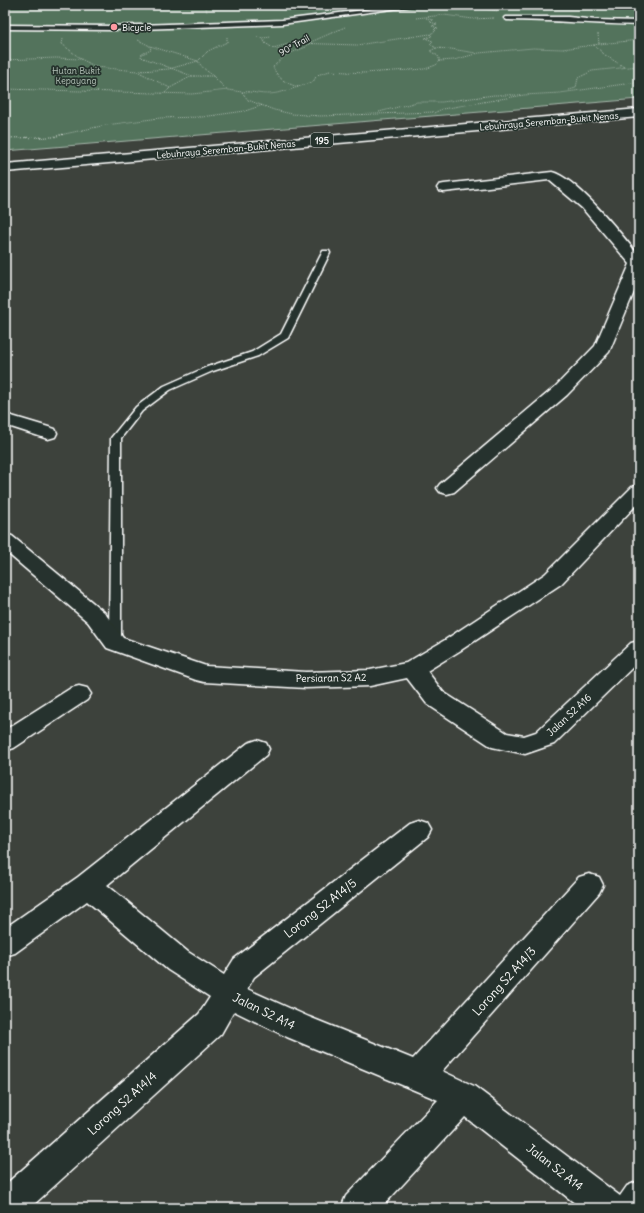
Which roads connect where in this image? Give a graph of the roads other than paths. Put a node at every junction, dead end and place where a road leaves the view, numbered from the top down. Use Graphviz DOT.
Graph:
graph roads {
  1 [pos="418,5"];
  2 [pos="507,18"];
  3 [pos="639,23"];
  4 [pos="5,27"];
  5 [pos="639,103"];
  6 [pos="639,113"];
  7 [pos="5,157"];
  8 [pos="5,168"];
  9 [pos="444,188"];
  10 [pos="326,253"];
  11 [pos="638,264"];
  12 [pos="5,419"];
  13 [pos="48,433"];
  14 [pos="447,488"];
  15 [pos="639,491"];
  16 [pos="5,540"];
  17 [pos="115,643"];
  18 [pos="639,648"];
  19 [pos="413,670"];
  20 [pos="79,694"];
  21 [pos="5,742"];
  22 [pos="258,749"];
  23 [pos="419,830"];
  24 [pos="88,885"];
  25 [pos="589,885"];
  26 [pos="5,944"];
  27 [pos="229,994"];
  28 [pos="418,1076"];
  29 [pos="463,1096"];
  30 [pos="639,1198"];
  31 [pos="7,1206"];
  32 [pos="358,1208"];
  33 [pos="608,1208"];
  34 [pos="632,1208"];
  1 -- 4 [label="lane"];
  2 -- 3 [label="lane"];
  5 -- 7 [label="main road, Lebuhraya Seremban-Bukit Nenas / 195"];
  6 -- 8 [label="main road, Lebuhraya Seremban-Bukit Nenas / 195"];
  9 -- 11 [label="main road"];
  10 -- 17 [label="lane"];
  11 -- 14 [label="main road"];
  12 -- 13 [label="main road"];
  15 -- 19 [label="main road, Persiaran S2 A2"];
  16 -- 17 [label="main road"];
  17 -- 19 [label="main road, Persiaran S2 A2"];
  18 -- 19 [label="main road, Jalan S2 A16"];
  20 -- 21 [label="main road"];
  22 -- 24 [label="main road"];
  23 -- 27 [label="main road, Lorong S2 A14/5"];
  24 -- 26 [label="main road"];
  24 -- 27 [label="main road, Jalan S2 A14"];
  25 -- 28 [label="main road, Lorong S2 A14/3"];
  27 -- 28 [label="main road, Jalan S2 A14"];
  27 -- 31 [label="main road, Lorong S2 A14/4"];
  28 -- 29 [label="main road, Jalan S2 A14"];
  29 -- 32 [label="main road"];
  29 -- 33 [label="main road, Jalan S2 A14"];
  30 -- 34 [label="main road"];
}
